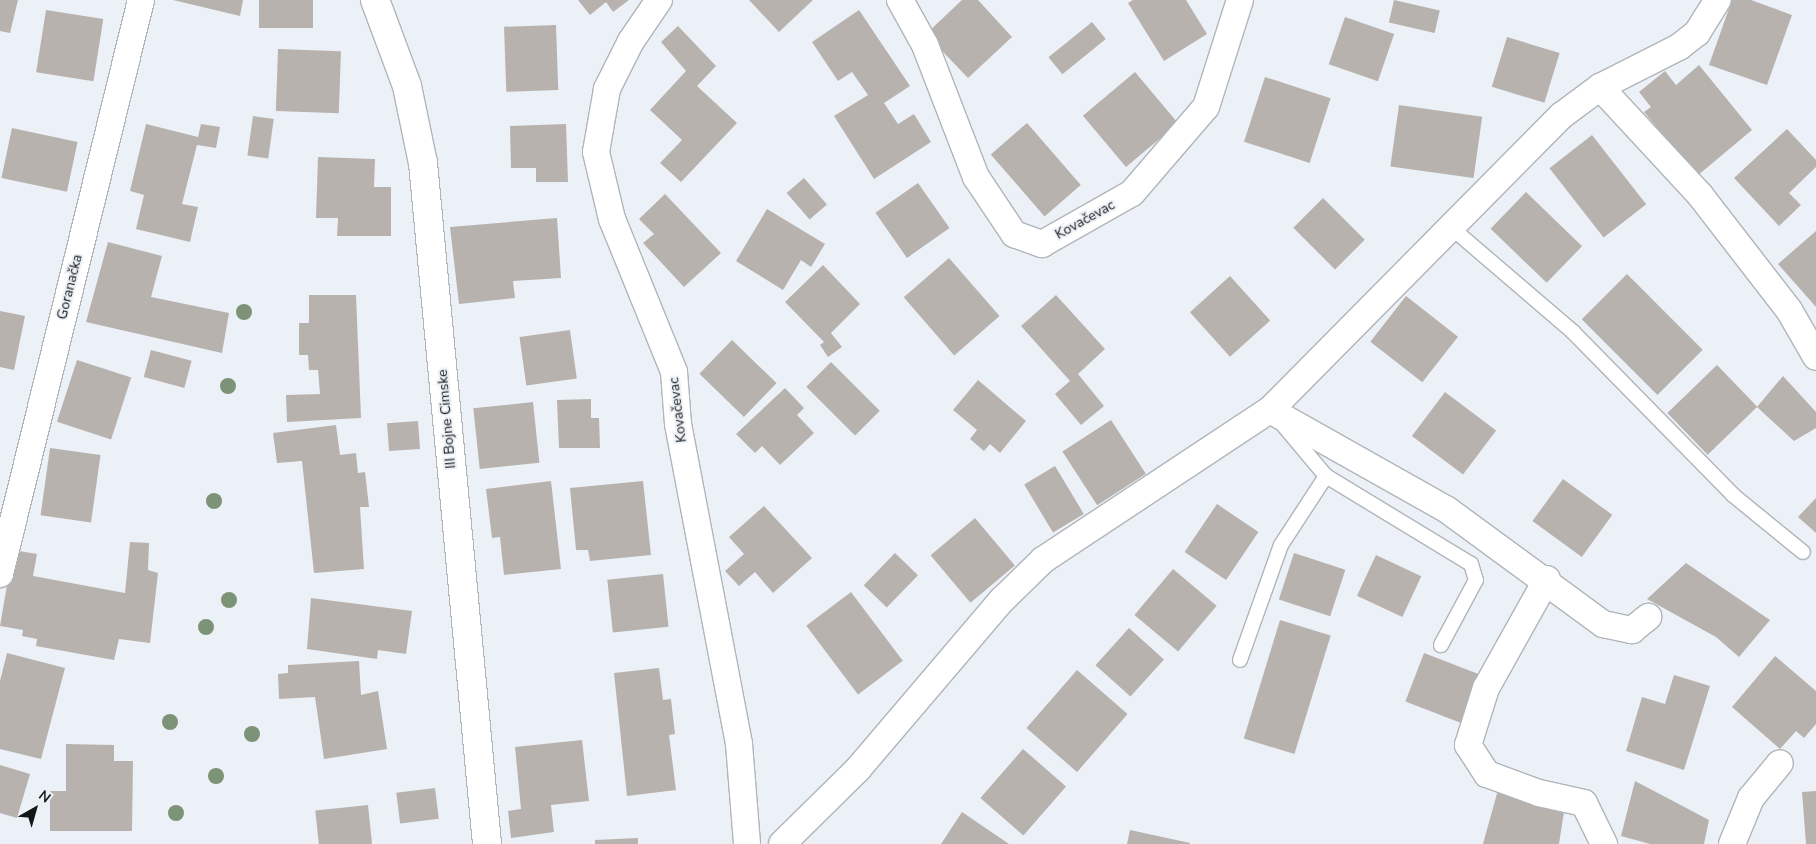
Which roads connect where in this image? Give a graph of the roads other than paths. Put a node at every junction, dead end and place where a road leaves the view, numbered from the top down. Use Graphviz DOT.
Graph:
graph roads {
  1 [pos="141,0"];
  2 [pos="375,0"];
  3 [pos="659,0"];
  4 [pos="900,0"];
  5 [pos="1240,0"];
  6 [pos="1718,0"];
  7 [pos="1600,87"];
  8 [pos="1453,229"];
  9 [pos="1816,357"];
  10 [pos="1270,410"];
  11 [pos="1326,476"];
  12 [pos="1803,552"];
  13 [pos="0,574"];
  14 [pos="1547,579"];
  15 [pos="1648,617"];
  16 [pos="1441,645"];
  17 [pos="1240,660"];
  18 [pos="1780,763"];
  19 [pos="487,844"];
  20 [pos="747,844"];
  21 [pos="782,844"];
  22 [pos="1604,844"];
  23 [pos="1732,844"];
  1 -- 13 [label="street, Goranačka"];
  2 -- 19 [label="street, III Bojne Cimske"];
  3 -- 20 [label="street, Kovačevac"];
  4 -- 5 [label="street, Kovačevac"];
  6 -- 7 [label="street"];
  7 -- 8 [label="street"];
  7 -- 9 [label="street"];
  8 -- 10 [label="street"];
  8 -- 12 [label="lane"];
  10 -- 11 [label="lane"];
  10 -- 14 [label="street"];
  10 -- 21 [label="street"];
  11 -- 16 [label="lane"];
  11 -- 17 [label="lane"];
  14 -- 15 [label="street"];
  14 -- 22 [label="street"];
  18 -- 23 [label="street"];
}
